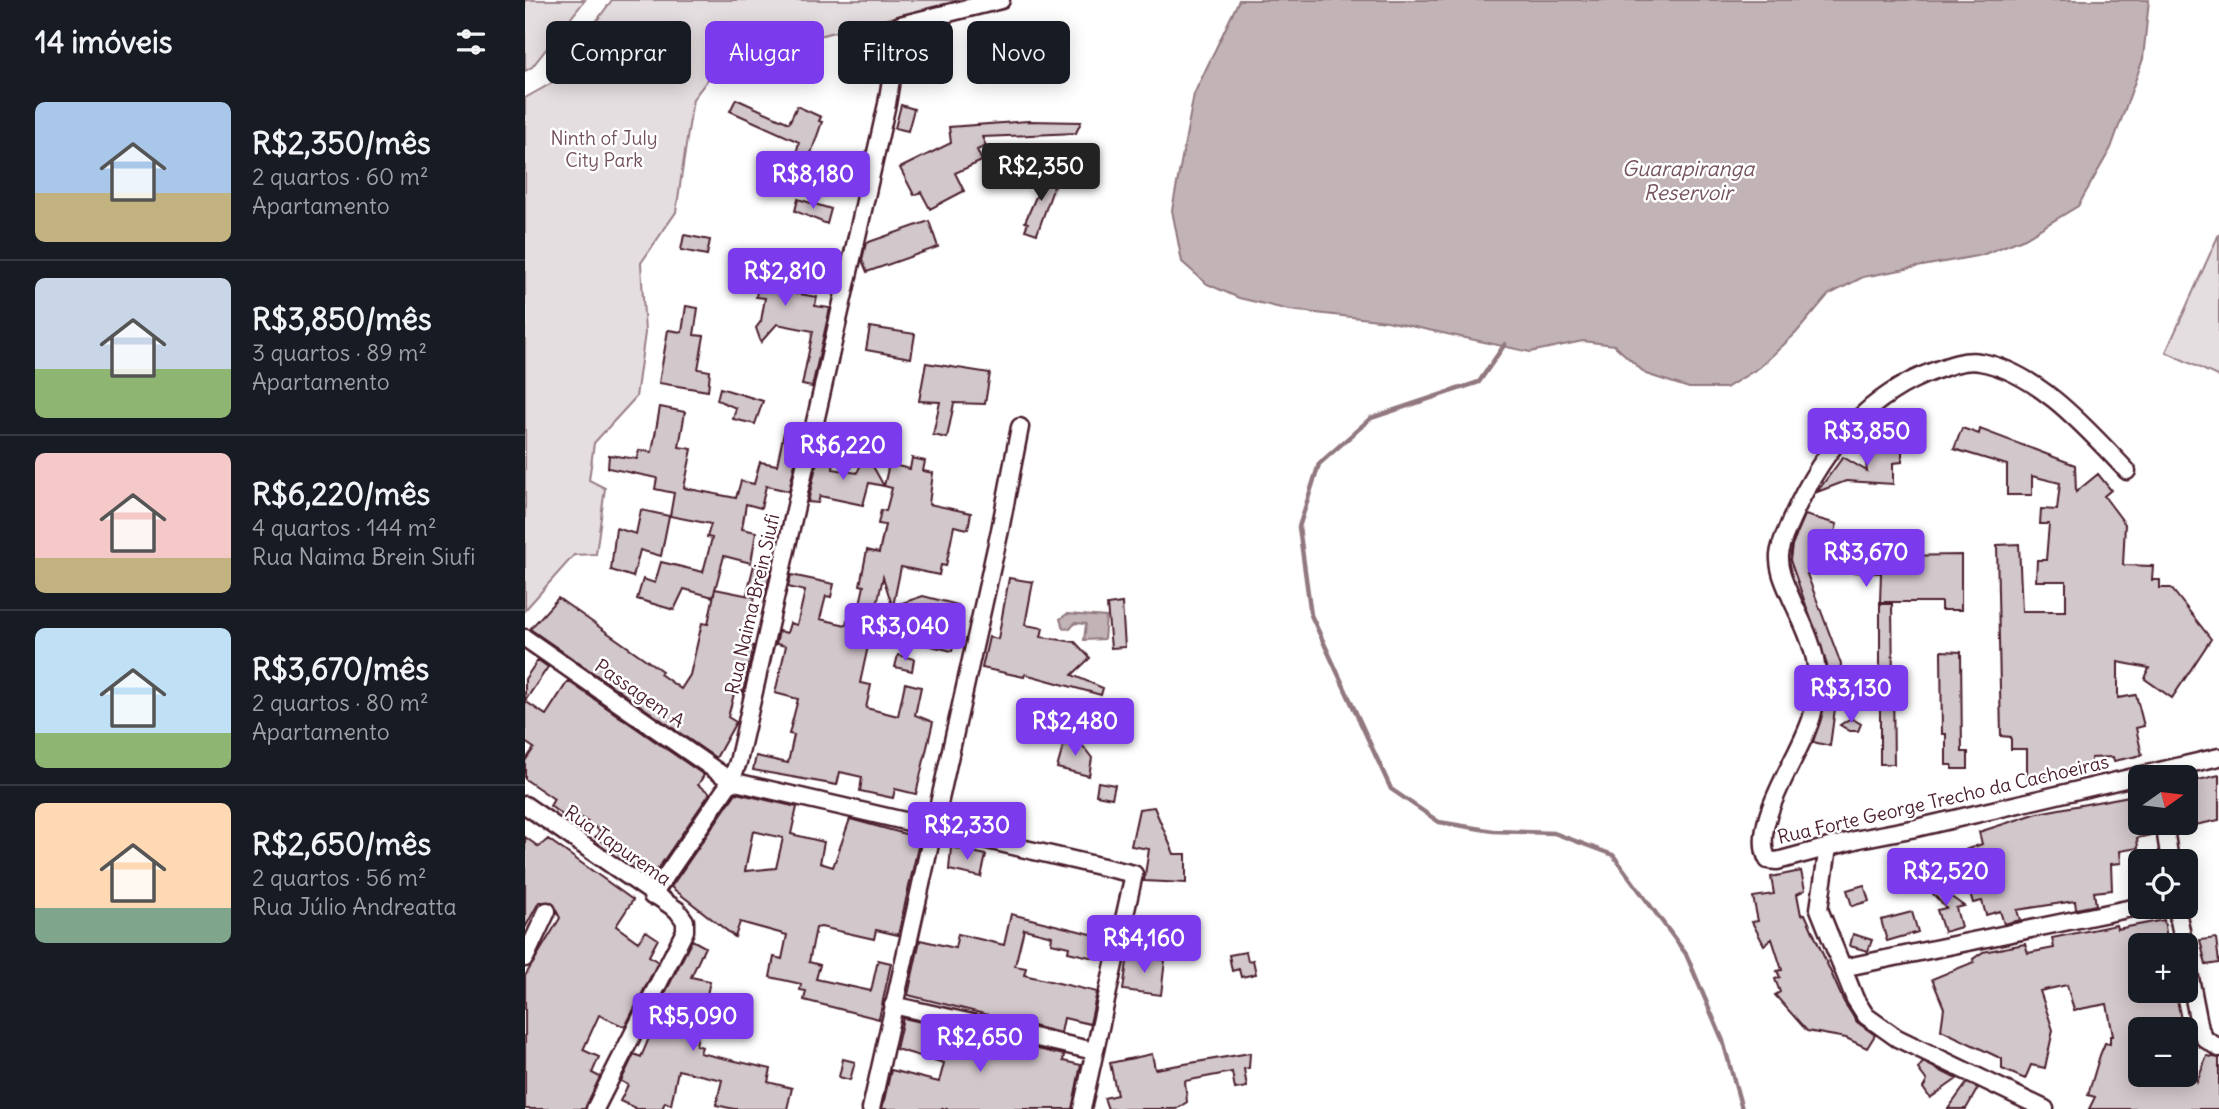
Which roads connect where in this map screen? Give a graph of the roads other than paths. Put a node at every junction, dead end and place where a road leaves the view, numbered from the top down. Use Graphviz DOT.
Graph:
graph roads {
  1 [pos="1001,0"];
  2 [pos="1020,427"];
  3 [pos="2127,471"];
  4 [pos="525,638"];
  5 [pos="2219,757"];
  6 [pos="2189,765"];
  7 [pos="2128,780"];
  8 [pos="731,781"];
  9 [pos="525,805"];
  10 [pos="933,829"];
  11 [pos="1828,847"];
  12 [pos="652,895"];
  13 [pos="2128,909"];
  14 [pos="547,911"];
  15 [pos="525,958"];
  16 [pos="1842,968"];
  17 [pos="2194,1003"];
  18 [pos="894,1005"];
  19 [pos="2212,1043"];
  20 [pos="1094,1051"];
  21 [pos="595,1109"];
  22 [pos="871,1109"];
  23 [pos="1082,1109"];
  24 [pos="2045,1109"];
  1 -- 8 [label="street, Rua Naima Brein Siufi"];
  2 -- 10 [label="street"];
  3 -- 11 [label="street, Rua Forte George Trecho da Cachoeiras"];
  4 -- 8 [label="street, Passagem A"];
  5 -- 6 [label="street, Rua Forte George Trecho da Cachoeiras"];
  7 -- 11 [label="street, Rua Forte George Trecho da Cachoeiras"];
  8 -- 10 [label="street"];
  8 -- 12 [label="street, Rua Naima Brein Siufi"];
  9 -- 12 [label="street, Rua Tapurema"];
  10 -- 18 [label="street"];
  10 -- 20 [label="street"];
  11 -- 16 [label="street"];
  12 -- 21 [label="street, Rua Tapurema"];
  13 -- 16 [label="street"];
  14 -- 15 [label="street"];
  16 -- 24 [label="street"];
  17 -- 19 [label="street"];
  18 -- 20 [label="street"];
  18 -- 22 [label="street"];
  20 -- 23 [label="street"];
}
